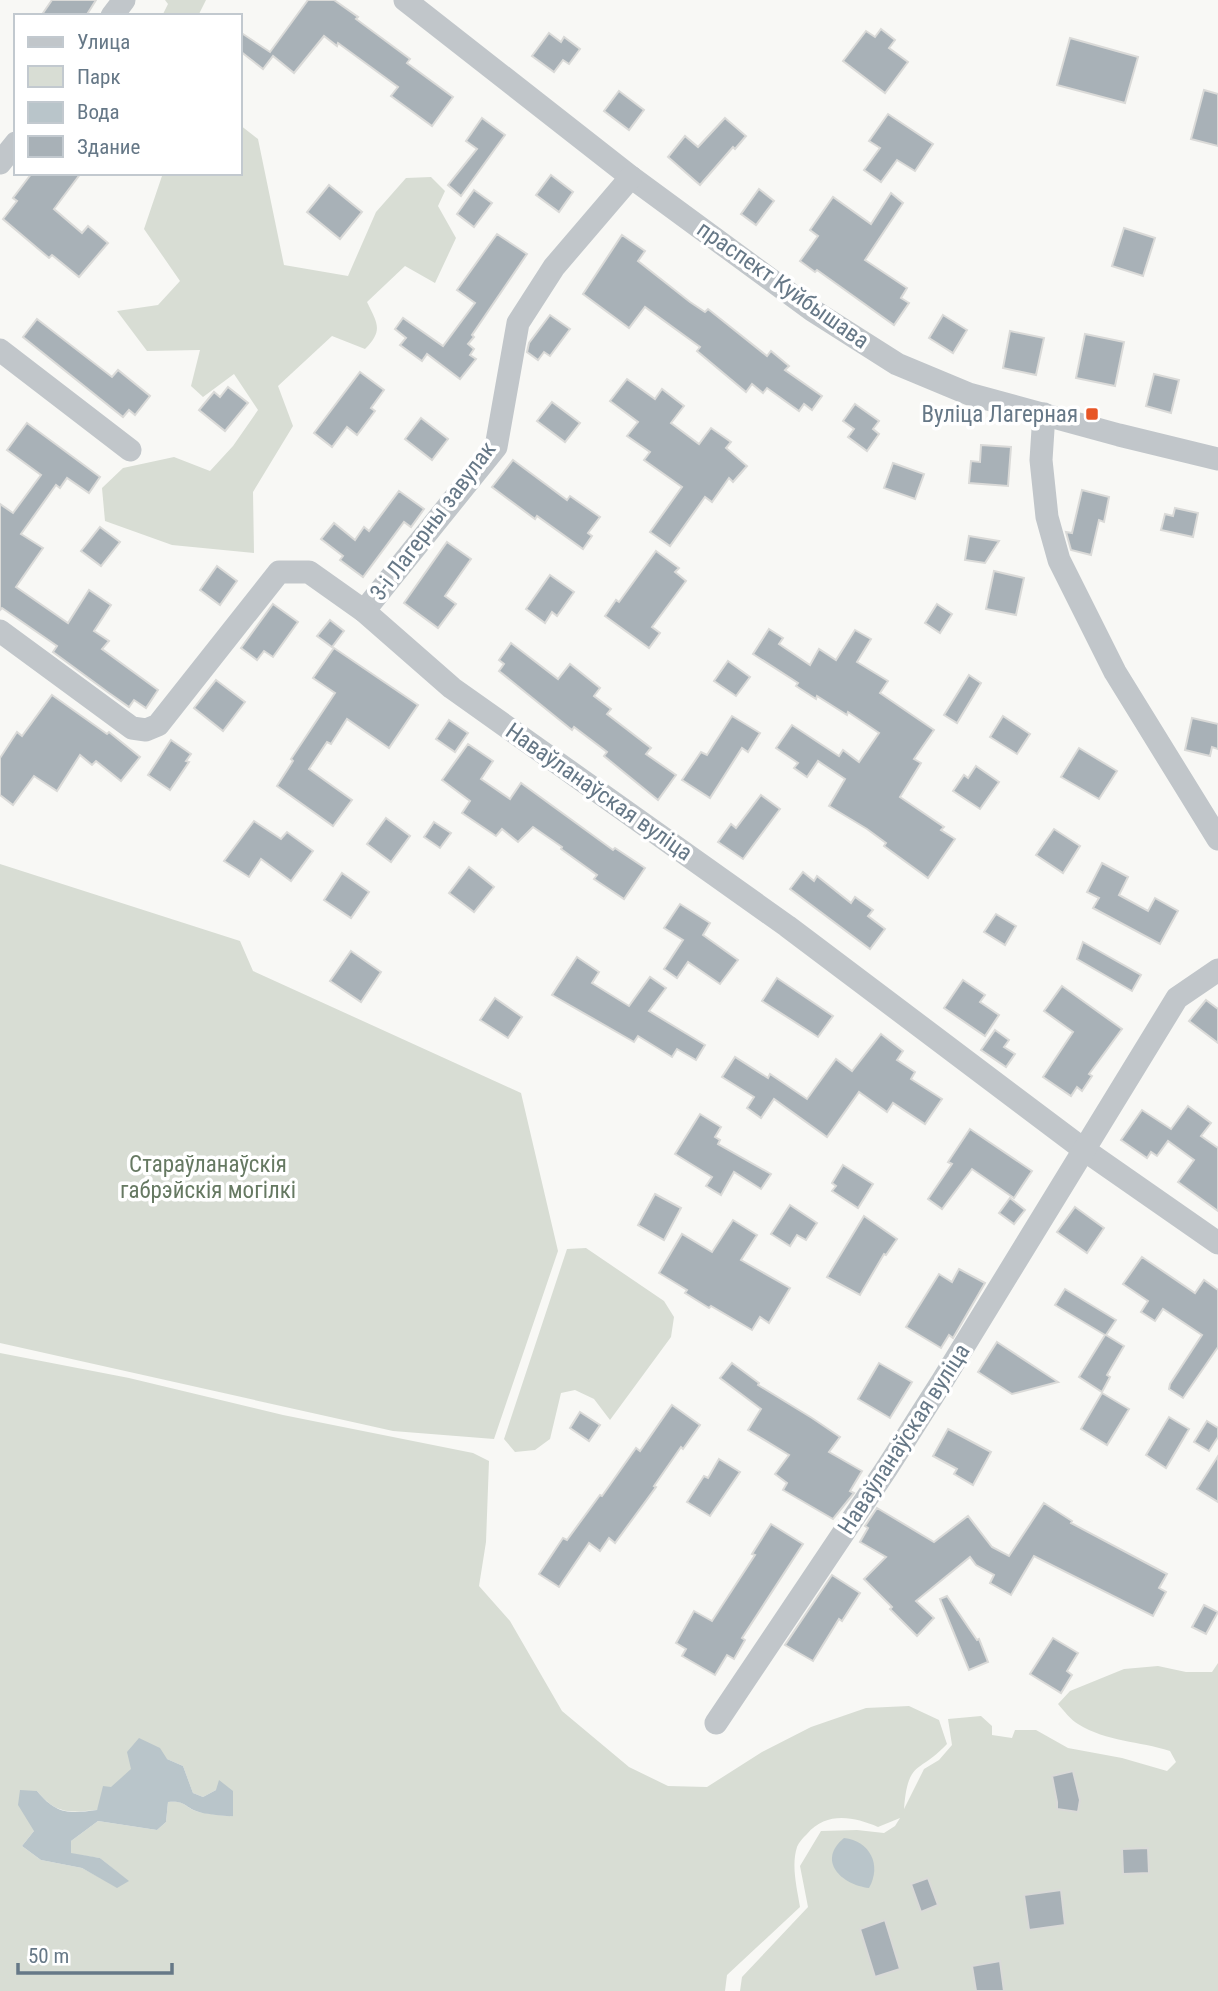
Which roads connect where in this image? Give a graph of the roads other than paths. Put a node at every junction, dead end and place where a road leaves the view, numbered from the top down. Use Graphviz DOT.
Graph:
graph roads {
  1 [pos="405,0"];
  2 [pos="631,177"];
  3 [pos="0,350"];
  4 [pos="1044,414"];
  5 [pos="130,450"];
  6 [pos="1218,459"];
  7 [pos="364,611"];
  8 [pos="0,631"];
  9 [pos="1218,839"];
  10 [pos="1218,970"];
  11 [pos="1083,1149"];
  12 [pos="1218,1243"];
  13 [pos="716,1723"];
  1 -- 2 [label="street, праспект Куйбышава"];
  2 -- 4 [label="street, праспект Куйбышава"];
  2 -- 7 [label="street, 3-і Лагерны завулак"];
  3 -- 5 [label="street"];
  4 -- 6 [label="street, праспект Куйбышава"];
  4 -- 9 [label="street"];
  7 -- 8 [label="street, Наваўланаўская вуліца"];
  7 -- 11 [label="street, Наваўланаўская вуліца"];
  10 -- 11 [label="street"];
  11 -- 12 [label="street, Наваўланаўская вуліца"];
  11 -- 13 [label="street, Наваўланаўская вуліца"];
}
